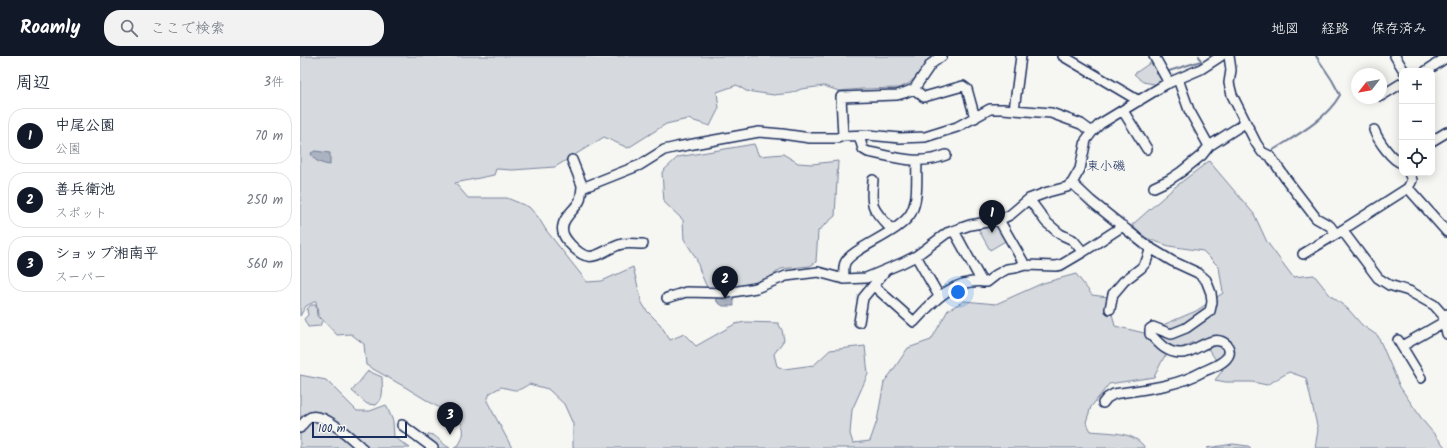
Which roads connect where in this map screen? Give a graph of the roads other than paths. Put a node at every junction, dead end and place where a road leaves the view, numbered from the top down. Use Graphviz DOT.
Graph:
graph roads {
  1 [pos="942,56"];
  2 [pos="1021,56"];
  3 [pos="1063,56"];
  4 [pos="1154,56"];
  5 [pos="1221,56"];
  6 [pos="1229,56"];
  7 [pos="1396,56"];
  8 [pos="1447,57"];
  9 [pos="1402,68"];
  10 [pos="1430,68"];
  11 [pos="1178,79"];
  12 [pos="1169,83"];
  13 [pos="1399,85"];
  14 [pos="914,89"];
  15 [pos="1387,91"];
  16 [pos="1139,101"];
  17 [pos="1014,110"];
  18 [pos="1123,110"];
  19 [pos="975,118"];
  20 [pos="1245,123"];
  21 [pos="1374,130"];
  22 [pos="1092,132"];
  23 [pos="1447,132"];
  24 [pos="843,136"];
  25 [pos="859,136"];
  26 [pos="1434,140"];
  27 [pos="1208,146"];
  28 [pos="1147,149"];
  29 [pos="946,155"];
  30 [pos="572,160"];
  31 [pos="917,161"];
  32 [pos="1399,162"];
  33 [pos="1410,176"];
  34 [pos="873,180"];
  35 [pos="1072,183"];
  36 [pos="1154,187"];
  37 [pos="582,188"];
  38 [pos="1408,188"];
  39 [pos="1029,199"];
  40 [pos="999,220"];
  41 [pos="1123,226"];
  42 [pos="892,230"];
  43 [pos="954,231"];
  44 [pos="1339,232"];
  45 [pos="1447,232"];
  46 [pos="643,244"];
  47 [pos="1151,248"];
  48 [pos="1083,252"];
  49 [pos="1303,254"];
  50 [pos="916,256"];
  51 [pos="1025,265"];
  52 [pos="887,269"];
  53 [pos="844,279"];
  54 [pos="982,282"];
  55 [pos="874,286"];
  56 [pos="939,296"];
  57 [pos="668,298"];
  58 [pos="1110,309"];
  59 [pos="1445,317"];
  60 [pos="860,322"];
  61 [pos="1447,334"];
  62 [pos="1421,378"];
  63 [pos="1103,403"];
  64 [pos="402,425"];
  65 [pos="300,428"];
  66 [pos="362,448"];
  67 [pos="433,448"];
  1 -- 14 [label="street"];
  2 -- 17 [label="street"];
  3 -- 16 [label="street"];
  4 -- 12 [label="street"];
  5 -- 11 [label="street"];
  6 -- 20 [label="street"];
  7 -- 9 [label="street"];
  8 -- 10 [label="street"];
  11 -- 12 [label="street"];
  11 -- 27 [label="street"];
  12 -- 16 [label="street"];
  13 -- 15 [label="street"];
  14 -- 19 [label="street"];
  14 -- 24 [label="street"];
  16 -- 18 [label="street"];
  17 -- 19 [label="street"];
  17 -- 22 [label="street"];
  18 -- 22 [label="street"];
  18 -- 28 [label="street"];
  19 -- 25 [label="street"];
  20 -- 27 [label="street"];
  20 -- 44 [label="street"];
  21 -- 32 [label="street"];
  22 -- 35 [label="street"];
  23 -- 26 [label="street"];
  24 -- 25 [label="street"];
  24 -- 37 [label="street"];
  25 -- 31 [label="street"];
  27 -- 36 [label="street"];
  29 -- 31 [label="street"];
  30 -- 37 [label="street"];
  31 -- 42 [label="street"];
  33 -- 38 [label="street"];
  34 -- 42 [label="street"];
  35 -- 39 [label="street"];
  35 -- 41 [label="street"];
  37 -- 46 [label="street"];
  38 -- 44 [label="street"];
  38 -- 45 [label="street"];
  39 -- 40 [label="street"];
  39 -- 48 [label="street"];
  40 -- 43 [label="street"];
  40 -- 51 [label="street"];
  41 -- 47 [label="street"];
  41 -- 48 [label="street"];
  42 -- 53 [label="street"];
  43 -- 50 [label="street"];
  43 -- 54 [label="street"];
  44 -- 49 [label="street"];
  44 -- 59 [label="street"];
  47 -- 58 [label="street"];
  47 -- 63 [label="street"];
  48 -- 51 [label="street"];
  50 -- 52 [label="street"];
  50 -- 56 [label="street"];
  51 -- 54 [label="street"];
  52 -- 53 [label="street"];
  52 -- 55 [label="street"];
  53 -- 57 [label="street"];
  54 -- 56 [label="street"];
  55 -- 56 [label="street"];
  55 -- 60 [label="street"];
  59 -- 61 [label="street"];
  59 -- 62 [label="street"];
  64 -- 67 [label="street"];
  65 -- 66 [label="street"];
}
